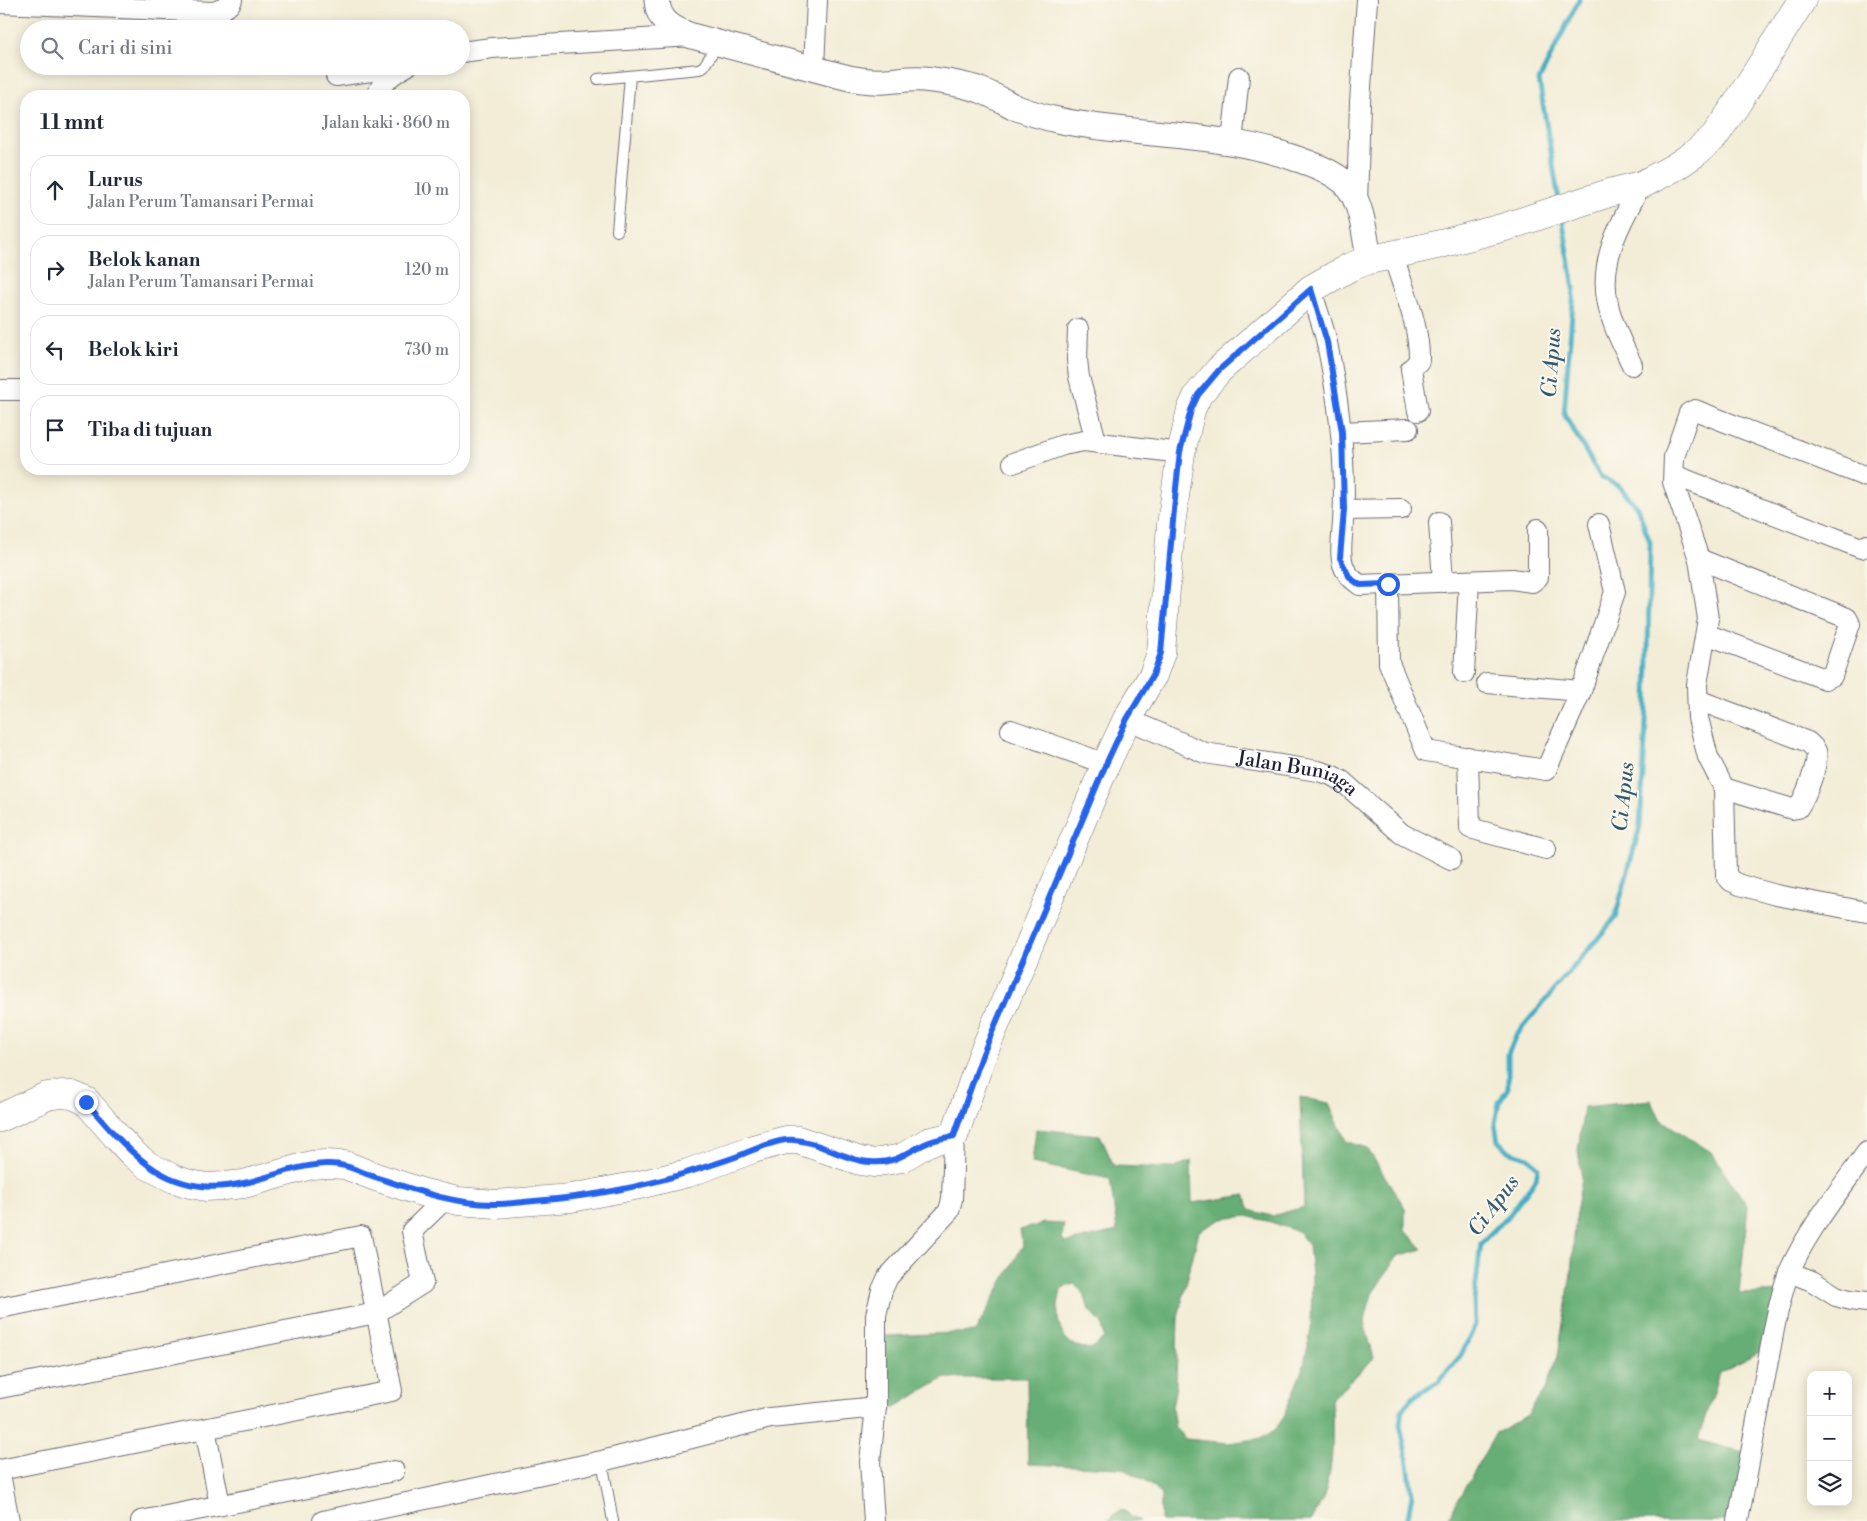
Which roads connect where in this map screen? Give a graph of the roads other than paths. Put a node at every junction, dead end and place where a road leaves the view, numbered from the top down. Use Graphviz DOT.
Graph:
graph roads {
  1 [pos="232,0"];
  2 [pos="658,0"];
  3 [pos="817,0"];
  4 [pos="1367,0"];
  5 [pos="1802,0"];
  6 [pos="0,4"];
  7 [pos="692,36"];
  8 [pos="718,44"];
  9 [pos="470,51"];
  10 [pos="814,68"];
  11 [pos="343,75"];
  12 [pos="394,75"];
  13 [pos="336,76"];
  14 [pos="630,76"];
  15 [pos="1239,78"];
  16 [pos="598,79"];
  17 [pos="379,90"];
  18 [pos="1232,142"];
  19 [pos="1642,184"];
  20 [pos="1357,204"];
  21 [pos="617,231"];
  22 [pos="1381,258"];
  23 [pos="1311,289"];
  24 [pos="1078,329"];
  25 [pos="1632,365"];
  26 [pos="0,390"];
  27 [pos="20,390"];
  28 [pos="1418,411"];
  29 [pos="1408,428"];
  30 [pos="1342,432"];
  31 [pos="1096,441"];
  32 [pos="1180,452"];
  33 [pos="1013,463"];
  34 [pos="1674,475"];
  35 [pos="1867,477"];
  36 [pos="1401,509"];
  37 [pos="1344,510"];
  38 [pos="1439,522"];
  39 [pos="1599,524"];
  40 [pos="1538,529"];
  41 [pos="1867,545"];
  42 [pos="1699,559"];
  43 [pos="1469,581"];
  44 [pos="1443,582"];
  45 [pos="1388,584"];
  46 [pos="1706,634"];
  47 [pos="1464,673"];
  48 [pos="1487,683"];
  49 [pos="1581,691"];
  50 [pos="1698,700"];
  51 [pos="1127,719"];
  52 [pos="1011,730"];
  53 [pos="1468,757"];
  54 [pos="1106,764"];
  55 [pos="1724,788"];
  56 [pos="1546,849"];
  57 [pos="1451,859"];
  58 [pos="1867,912"];
  59 [pos="0,1118"];
  60 [pos="954,1136"];
  61 [pos="1867,1152"];
  62 [pos="446,1198"];
  63 [pos="1789,1272"];
  64 [pos="1867,1302"];
  65 [pos="0,1308"];
  66 [pos="376,1313"];
  67 [pos="0,1388"];
  68 [pos="876,1407"];
  69 [pos="204,1429"];
  70 [pos="602,1461"];
  71 [pos="0,1470"];
  72 [pos="394,1470"];
  73 [pos="0,1474"];
  74 [pos="220,1505"];
  75 [pos="9,1521"];
  76 [pos="141,1521"];
  77 [pos="323,1521"];
  78 [pos="613,1521"];
  79 [pos="874,1521"];
  80 [pos="1738,1521"];
  1 -- 6 [label="street"];
  2 -- 7 [label="street"];
  3 -- 10 [label="street"];
  4 -- 20 [label="street"];
  5 -- 19 [label="main road"];
  7 -- 8 [label="street"];
  7 -- 9 [label="street"];
  8 -- 10 [label="street"];
  8 -- 14 [label="lane"];
  10 -- 18 [label="street"];
  11 -- 13 [label="street"];
  12 -- 17 [label="street"];
  14 -- 16 [label="lane"];
  14 -- 21 [label="lane"];
  15 -- 18 [label="street"];
  18 -- 20 [label="street"];
  19 -- 22 [label="main road"];
  19 -- 25 [label="street"];
  20 -- 22 [label="street"];
  22 -- 23 [label="main road"];
  22 -- 28 [label="street"];
  23 -- 30 [label="street"];
  23 -- 32 [label="main road"];
  24 -- 31 [label="street"];
  26 -- 27 [label="street"];
  29 -- 30 [label="street"];
  30 -- 37 [label="street"];
  31 -- 32 [label="street"];
  31 -- 33 [label="street"];
  32 -- 51 [label="main road"];
  34 -- 35 [label="street"];
  34 -- 41 [label="street"];
  34 -- 42 [label="street"];
  36 -- 37 [label="street"];
  37 -- 45 [label="street"];
  38 -- 44 [label="street"];
  39 -- 49 [label="street"];
  40 -- 43 [label="street"];
  42 -- 46 [label="street"];
  42 -- 46 [label="street"];
  43 -- 44 [label="street"];
  43 -- 47 [label="street"];
  44 -- 45 [label="street"];
  45 -- 53 [label="street"];
  46 -- 50 [label="street"];
  48 -- 49 [label="street"];
  49 -- 53 [label="street"];
  50 -- 55 [label="street"];
  50 -- 55 [label="street"];
  51 -- 54 [label="main road"];
  51 -- 57 [label="street, Jalan Buniaga"];
  52 -- 54 [label="street"];
  53 -- 56 [label="street"];
  54 -- 60 [label="main road"];
  55 -- 58 [label="street"];
  59 -- 62 [label="main road"];
  60 -- 62 [label="main road"];
  60 -- 68 [label="street"];
  61 -- 63 [label="street"];
  62 -- 66 [label="street"];
  63 -- 64 [label="street"];
  63 -- 80 [label="street"];
  65 -- 66 [label="street"];
  66 -- 67 [label="street"];
  66 -- 69 [label="street"];
  68 -- 70 [label="street"];
  68 -- 79 [label="street"];
  69 -- 71 [label="street"];
  69 -- 74 [label="street"];
  70 -- 77 [label="street"];
  70 -- 78 [label="lane"];
  72 -- 74 [label="street"];
  73 -- 75 [label="street"];
  74 -- 76 [label="street"];
}
